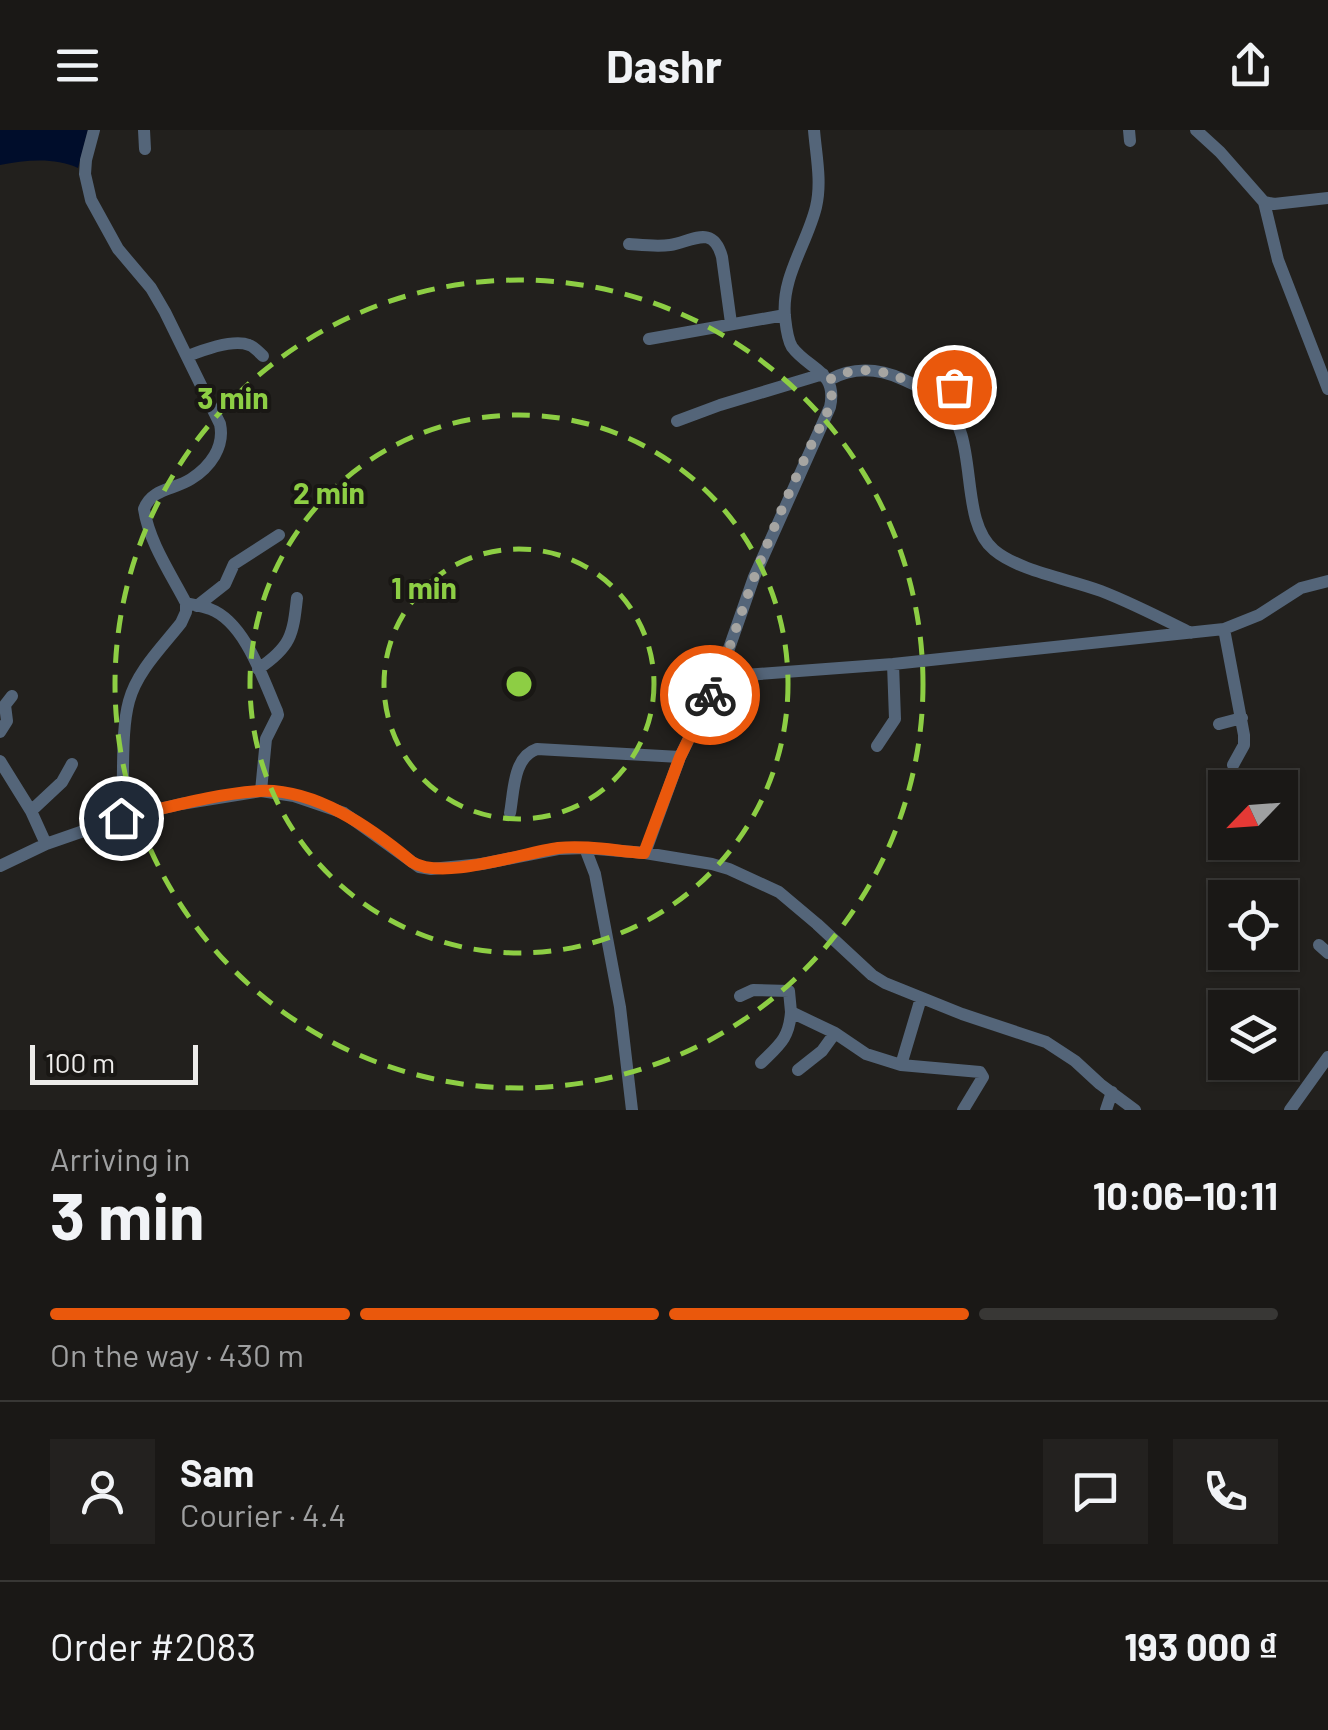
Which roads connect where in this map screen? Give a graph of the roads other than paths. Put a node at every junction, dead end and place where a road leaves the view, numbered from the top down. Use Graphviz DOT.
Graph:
graph roads {
  1 [pos="94,130"];
  2 [pos="144,130"];
  3 [pos="814,130"];
  4 [pos="1196,130"];
  5 [pos="145,149"];
  6 [pos="1328,198"];
  7 [pos="1264,202"];
  8 [pos="630,244"];
  9 [pos="784,315"];
  10 [pos="731,323"];
  11 [pos="649,340"];
  12 [pos="188,356"];
  13 [pos="263,356"];
  14 [pos="958,372"];
  15 [pos="826,377"];
  16 [pos="1328,389"];
  17 [pos="942,401"];
  18 [pos="677,421"];
  19 [pos="279,535"];
  20 [pos="1328,581"];
  21 [pos="297,598"];
  22 [pos="191,604"];
  23 [pos="1224,630"];
  24 [pos="1193,634"];
  25 [pos="893,664"];
  26 [pos="258,669"];
  27 [pos="719,677"];
  28 [pos="12,696"];
  29 [pos="1242,718"];
  30 [pos="1219,724"];
  31 [pos="0,732"];
  32 [pos="877,746"];
  33 [pos="680,757"];
  34 [pos="0,760"];
  35 [pos="72,764"];
  36 [pos="1233,765"];
  37 [pos="261,791"];
  38 [pos="31,811"];
  39 [pos="510,813"];
  40 [pos="121,818"];
  41 [pos="46,844"];
  42 [pos="585,848"];
  43 [pos="644,853"];
  44 [pos="0,866"];
  45 [pos="740,996"];
  46 [pos="921,998"];
  47 [pos="791,1012"];
  48 [pos="835,1033"];
  49 [pos="1328,1056"];
  50 [pos="761,1063"];
  51 [pos="901,1066"];
  52 [pos="798,1070"];
  53 [pos="1112,1092"];
  54 [pos="632,1110"];
  55 [pos="964,1110"];
  56 [pos="1106,1110"];
  57 [pos="1135,1110"];
  58 [pos="1290,1110"];
  1 -- 12 [label="street"];
  2 -- 5 [label="street"];
  3 -- 9 [label="street"];
  4 -- 7 [label="street"];
  6 -- 7 [label="street"];
  7 -- 16 [label="street"];
  8 -- 10 [label="street"];
  9 -- 10 [label="street"];
  9 -- 15 [label="street"];
  10 -- 11 [label="street"];
  12 -- 13 [label="street"];
  12 -- 22 [label="street"];
  14 -- 17 [label="street"];
  15 -- 17 [label="street"];
  15 -- 18 [label="street"];
  15 -- 27 [label="street"];
  17 -- 24 [label="street"];
  19 -- 22 [label="street"];
  20 -- 23 [label="street"];
  21 -- 26 [label="street"];
  22 -- 26 [label="street"];
  22 -- 40 [label="street"];
  23 -- 24 [label="street"];
  23 -- 29 [label="street"];
  24 -- 25 [label="street"];
  25 -- 27 [label="street"];
  25 -- 32 [label="street"];
  26 -- 37 [label="street"];
  27 -- 33 [label="street"];
  28 -- 31 [label="street"];
  29 -- 30 [label="street"];
  29 -- 36 [label="street"];
  33 -- 39 [label="street"];
  33 -- 43 [label="street"];
  34 -- 38 [label="street"];
  35 -- 38 [label="street"];
  37 -- 40 [label="street"];
  37 -- 42 [label="street"];
  38 -- 41 [label="street"];
  40 -- 41 [label="street"];
  41 -- 44 [label="street"];
  42 -- 43 [label="street"];
  42 -- 54 [label="street"];
  43 -- 46 [label="street"];
  45 -- 47 [label="street"];
  46 -- 51 [label="street"];
  46 -- 53 [label="street"];
  47 -- 48 [label="street"];
  47 -- 50 [label="street"];
  48 -- 51 [label="street"];
  48 -- 52 [label="street"];
  49 -- 58 [label="street"];
  51 -- 55 [label="street"];
  53 -- 56 [label="street"];
  53 -- 57 [label="street"];
}
